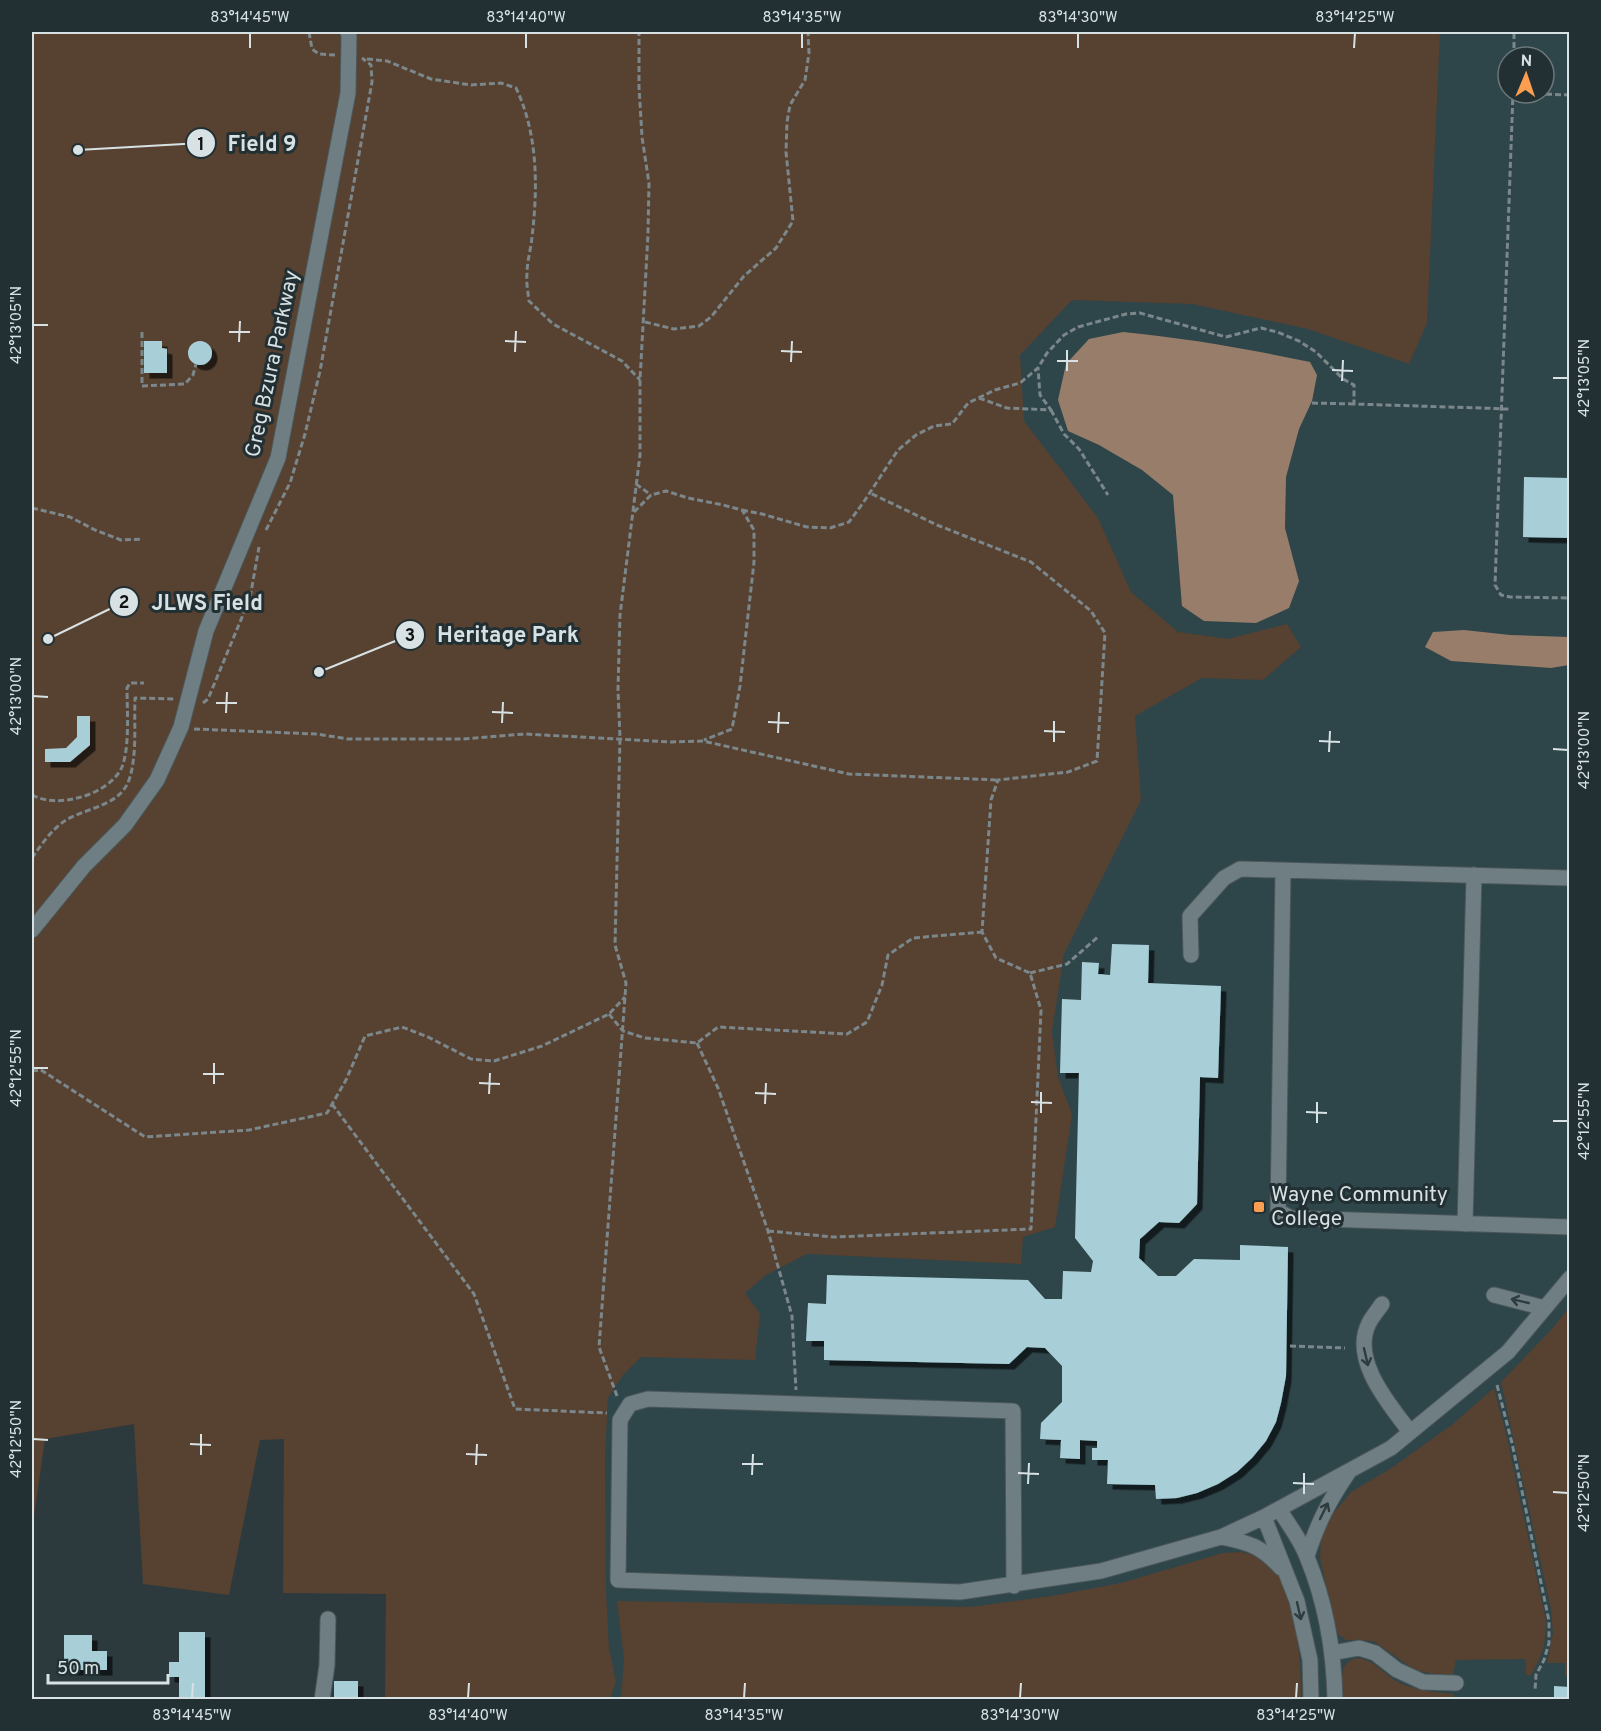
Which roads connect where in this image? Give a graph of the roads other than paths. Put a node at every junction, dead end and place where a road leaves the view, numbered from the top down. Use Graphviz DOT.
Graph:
graph roads {
  1 [pos="348,32"];
  2 [pos="1283,870"];
  3 [pos="1474,875"];
  4 [pos="1569,878"];
  5 [pos="32,930"];
  6 [pos="1191,955"];
  7 [pos="1465,1224"];
  8 [pos="1569,1227"];
  9 [pos="1569,1278"];
  10 [pos="1494,1295"];
  11 [pos="1382,1304"];
  12 [pos="1545,1308"];
  13 [pos="1410,1432"];
  14 [pos="1350,1470"];
  15 [pos="1279,1509"];
  16 [pos="1264,1517"];
  17 [pos="1221,1537"];
  18 [pos="1307,1556"];
  19 [pos="1287,1575"];
  20 [pos="1014,1586"];
  21 [pos="328,1619"];
  22 [pos="1332,1653"];
  23 [pos="1456,1683"];
  24 [pos="322,1700"];
  25 [pos="1311,1700"];
  26 [pos="1335,1700"];
  1 -- 5 [label="street, Greg Bzura Parkway"];
  2 -- 3 [label="street"];
  2 -- 6 [label="street"];
  2 -- 7 [label="street"];
  3 -- 4 [label="street"];
  3 -- 7 [label="street"];
  7 -- 8 [label="street"];
  9 -- 12 [label="street"];
  12 -- 10 [label="street, one-way"];
  11 -- 13 [label="street, one-way"];
  12 -- 13 [label="street"];
  13 -- 14 [label="street"];
  14 -- 15 [label="street"];
  18 -- 14 [label="street, one-way"];
  15 -- 16 [label="street"];
  15 -- 18 [label="street"];
  16 -- 17 [label="street"];
  16 -- 19 [label="street"];
  17 -- 19 [label="street"];
  17 -- 20 [label="street"];
  18 -- 22 [label="street"];
  19 -- 25 [label="street, one-way"];
  20 -- 20 [label="street"];
  21 -- 24 [label="street"];
  22 -- 23 [label="street"];
  22 -- 26 [label="street"];
}
